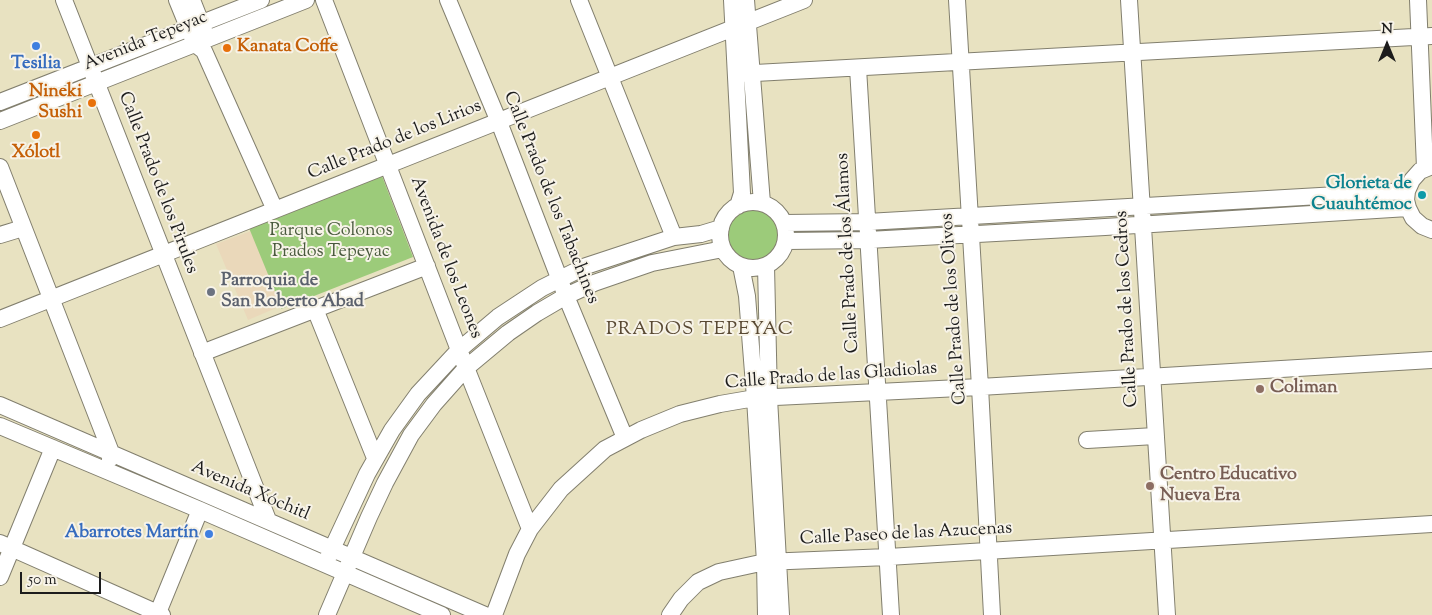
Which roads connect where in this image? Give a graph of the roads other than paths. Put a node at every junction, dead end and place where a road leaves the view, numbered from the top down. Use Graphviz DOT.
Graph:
graph roads {
  1 [pos="64,0"];
  2 [pos="177,0"];
  3 [pos="192,0"];
  4 [pos="261,0"];
  5 [pos="306,0"];
  6 [pos="324,0"];
  7 [pos="448,0"];
  8 [pos="580,0"];
  9 [pos="732,0"];
  10 [pos="746,0"];
  11 [pos="804,0"];
  12 [pos="957,0"];
  13 [pos="1129,0"];
  14 [pos="1418,0"];
  15 [pos="741,25"];
  16 [pos="195,26"];
  17 [pos="1426,37"];
  18 [pos="202,45"];
  19 [pos="1132,52"];
  20 [pos="960,63"];
  21 [pos="90,66"];
  22 [pos="858,68"];
  23 [pos="744,74"];
  24 [pos="611,77"];
  25 [pos="97,83"];
  26 [pos="0,102"];
  27 [pos="0,121"];
  28 [pos="499,122"];
  29 [pos="388,166"];
  30 [pos="0,167"];
  31 [pos="1429,167"];
  32 [pos="1407,191"];
  33 [pos="762,203"];
  34 [pos="738,206"];
  35 [pos="1142,206"];
  36 [pos="1408,208"];
  37 [pos="275,210"];
  38 [pos="969,216"];
  39 [pos="867,222"];
  40 [pos="785,224"];
  41 [pos="1143,225"];
  42 [pos="23,228"];
  43 [pos="721,228"];
  44 [pos="1432,230"];
  45 [pos="970,234"];
  46 [pos="0,235"];
  47 [pos="674,237"];
  48 [pos="868,240"];
  49 [pos="786,241"];
  50 [pos="723,249"];
  51 [pos="164,254"];
  52 [pos="426,266"];
  53 [pos="741,266"];
  54 [pos="766,266"];
  55 [pos="560,278"];
  56 [pos="566,296"];
  57 [pos="51,300"];
  58 [pos="315,309"];
  59 [pos="0,319"];
  60 [pos="459,350"];
  61 [pos="202,353"];
  62 [pos="1432,360"];
  63 [pos="466,368"];
  64 [pos="1152,377"];
  65 [pos="980,387"];
  66 [pos="876,393"];
  67 [pos="762,398"];
  68 [pos="0,405"];
  69 [pos="0,426"];
  70 [pos="1155,436"];
  71 [pos="625,438"];
  72 [pos="1086,440"];
  73 [pos="53,448"];
  74 [pos="112,455"];
  75 [pos="374,458"];
  76 [pos="105,470"];
  77 [pos="200,510"];
  78 [pos="268,520"];
  79 [pos="1432,524"];
  80 [pos="530,529"];
  81 [pos="1162,540"];
  82 [pos="6,545"];
  83 [pos="988,551"];
  84 [pos="329,556"];
  85 [pos="888,557"];
  86 [pos="352,558"];
  87 [pos="771,562"];
  88 [pos="345,573"];
  89 [pos="0,576"];
  90 [pos="159,614"];
  91 [pos="327,615"];
  92 [pos="442,615"];
  93 [pos="485,615"];
  94 [pos="494,615"];
  95 [pos="670,615"];
  96 [pos="766,615"];
  97 [pos="781,615"];
  98 [pos="891,615"];
  99 [pos="992,615"];
  100 [pos="1167,615"];
  1 -- 21 [label="street, Calle Prado de los Pirules"];
  2 -- 16 [label="street"];
  3 -- 16 [label="street"];
  4 -- 16 [label="street, Avenida Tepeyac"];
  5 -- 18 [label="street, Avenida Tepeyac"];
  6 -- 29 [label="street, Avenida de los Leones"];
  7 -- 28 [label="street, Calle Prado de los Tabachines"];
  8 -- 24 [label="street"];
  9 -- 15 [label="street"];
  10 -- 15 [label="street"];
  11 -- 15 [label="street, Calle Prado de los Lirios"];
  12 -- 20 [label="street, Calle Prado de los Olivos"];
  13 -- 19 [label="street, Calle Prado de los Cedros"];
  14 -- 17 [label="street"];
  15 -- 23 [label="street"];
  15 -- 24 [label="street, Calle Prado de los Lirios"];
  16 -- 18 [label="street"];
  16 -- 21 [label="street, Avenida Tepeyac"];
  17 -- 19 [label="street"];
  17 -- 31 [label="street"];
  18 -- 25 [label="street, Avenida Tepeyac"];
  18 -- 37 [label="street"];
  19 -- 20 [label="street"];
  19 -- 35 [label="street, Calle Prado de los Cedros"];
  20 -- 22 [label="street"];
  20 -- 38 [label="street, Calle Prado de los Olivos"];
  21 -- 25 [label="street, Calle Prado de los Pirules"];
  21 -- 26 [label="street, Avenida Tepeyac"];
  22 -- 23 [label="street"];
  22 -- 39 [label="street, Calle Prado de los Álamos"];
  23 -- 33 [label="street"];
  23 -- 34 [label="street"];
  24 -- 28 [label="street, Calle Prado de los Lirios"];
  24 -- 47 [label="street"];
  25 -- 27 [label="street, Avenida Tepeyac"];
  25 -- 51 [label="street, Calle Prado de los Pirules"];
  28 -- 29 [label="street, Calle Prado de los Lirios"];
  28 -- 55 [label="street, Calle Prado de los Tabachines"];
  29 -- 37 [label="street, Calle Prado de los Lirios"];
  29 -- 52 [label="street, Avenida de los Leones"];
  30 -- 42 [label="street"];
  31 -- 32 [label="street"];
  32 -- 35 [label="street"];
  32 -- 36 [label="street"];
  33 -- 34 [label="street"];
  33 -- 40 [label="street"];
  34 -- 43 [label="street"];
  35 -- 38 [label="street"];
  35 -- 41 [label="street, Calle Prado de los Cedros"];
  36 -- 41 [label="street"];
  36 -- 44 [label="street"];
  37 -- 51 [label="street, Calle Prado de los Lirios"];
  38 -- 39 [label="street"];
  38 -- 45 [label="street, Calle Prado de los Olivos"];
  39 -- 40 [label="street"];
  39 -- 48 [label="street, Calle Prado de los Álamos"];
  40 -- 49 [label="street"];
  41 -- 45 [label="street"];
  41 -- 64 [label="street, Calle Prado de los Cedros"];
  42 -- 46 [label="street"];
  42 -- 57 [label="street"];
  43 -- 47 [label="street"];
  43 -- 50 [label="street"];
  45 -- 48 [label="street"];
  45 -- 65 [label="street, Calle Prado de los Olivos"];
  47 -- 55 [label="street"];
  48 -- 49 [label="street"];
  48 -- 66 [label="street, Calle Prado de los Álamos"];
  49 -- 54 [label="street"];
  50 -- 53 [label="street"];
  50 -- 56 [label="street"];
  51 -- 57 [label="street, Calle Prado de los Lirios"];
  51 -- 61 [label="street, Calle Prado de los Pirules"];
  52 -- 58 [label="street"];
  52 -- 60 [label="street, Avenida de los Leones"];
  53 -- 54 [label="street"];
  53 -- 67 [label="street"];
  54 -- 67 [label="street"];
  55 -- 56 [label="street, Calle Prado de los Tabachines"];
  55 -- 60 [label="street"];
  56 -- 63 [label="street"];
  56 -- 71 [label="street, Calle Prado de los Tabachines"];
  57 -- 59 [label="street, Calle Prado de los Lirios"];
  57 -- 74 [label="street"];
  58 -- 61 [label="street"];
  58 -- 75 [label="street"];
  60 -- 63 [label="street, Avenida de los Leones"];
  60 -- 75 [label="street"];
  61 -- 78 [label="street, Calle Prado de los Pirules"];
  62 -- 64 [label="street, Calle Prado de las Gladiolas"];
  63 -- 80 [label="street, Avenida de los Leones"];
  63 -- 86 [label="street"];
  64 -- 65 [label="street, Calle Prado de las Gladiolas"];
  64 -- 70 [label="street, Calle Prado de los Cedros"];
  65 -- 66 [label="street, Calle Prado de las Gladiolas"];
  65 -- 83 [label="street, Calle Prado de los Olivos"];
  66 -- 67 [label="street, Calle Prado de las Gladiolas"];
  66 -- 85 [label="street, Calle Prado de los Álamos"];
  67 -- 71 [label="street, Calle Prado de las Gladiolas"];
  67 -- 87 [label="street"];
  68 -- 74 [label="street, Avenida Xóchitl"];
  69 -- 73 [label="street, Avenida Xóchitl"];
  70 -- 72 [label="street"];
  70 -- 81 [label="street, Calle Prado de los Cedros"];
  71 -- 80 [label="street, Calle Prado de las Gladiolas"];
  73 -- 76 [label="street, Avenida Xóchitl"];
  73 -- 82 [label="street"];
  74 -- 76 [label="street"];
  74 -- 78 [label="street, Avenida Xóchitl"];
  75 -- 84 [label="street"];
  76 -- 77 [label="street, Avenida Xóchitl"];
  77 -- 84 [label="street, Avenida Xóchitl"];
  77 -- 90 [label="street"];
  78 -- 84 [label="street, Avenida Xóchitl"];
  79 -- 81 [label="street, Calle Paseo de las Azucenas"];
  80 -- 94 [label="street, Calle Prado de las Gladiolas"];
  81 -- 83 [label="street, Calle Paseo de las Azucenas"];
  81 -- 100 [label="street, Calle Prado de los Cedros"];
  82 -- 89 [label="street"];
  82 -- 90 [label="street"];
  83 -- 85 [label="street, Calle Paseo de las Azucenas"];
  83 -- 99 [label="street, Calle Prado de los Olivos"];
  84 -- 86 [label="street, Avenida Xóchitl"];
  84 -- 88 [label="street, Avenida Xóchitl"];
  85 -- 87 [label="street, Calle Paseo de las Azucenas"];
  85 -- 98 [label="street, Calle Prado de los Álamos"];
  86 -- 88 [label="street"];
  86 -- 93 [label="street, Avenida Xóchitl"];
  87 -- 95 [label="street, Calle Paseo de las Azucenas"];
  87 -- 96 [label="street"];
  87 -- 97 [label="street"];
  88 -- 91 [label="street"];
  88 -- 92 [label="street, Avenida Xóchitl"];
}
